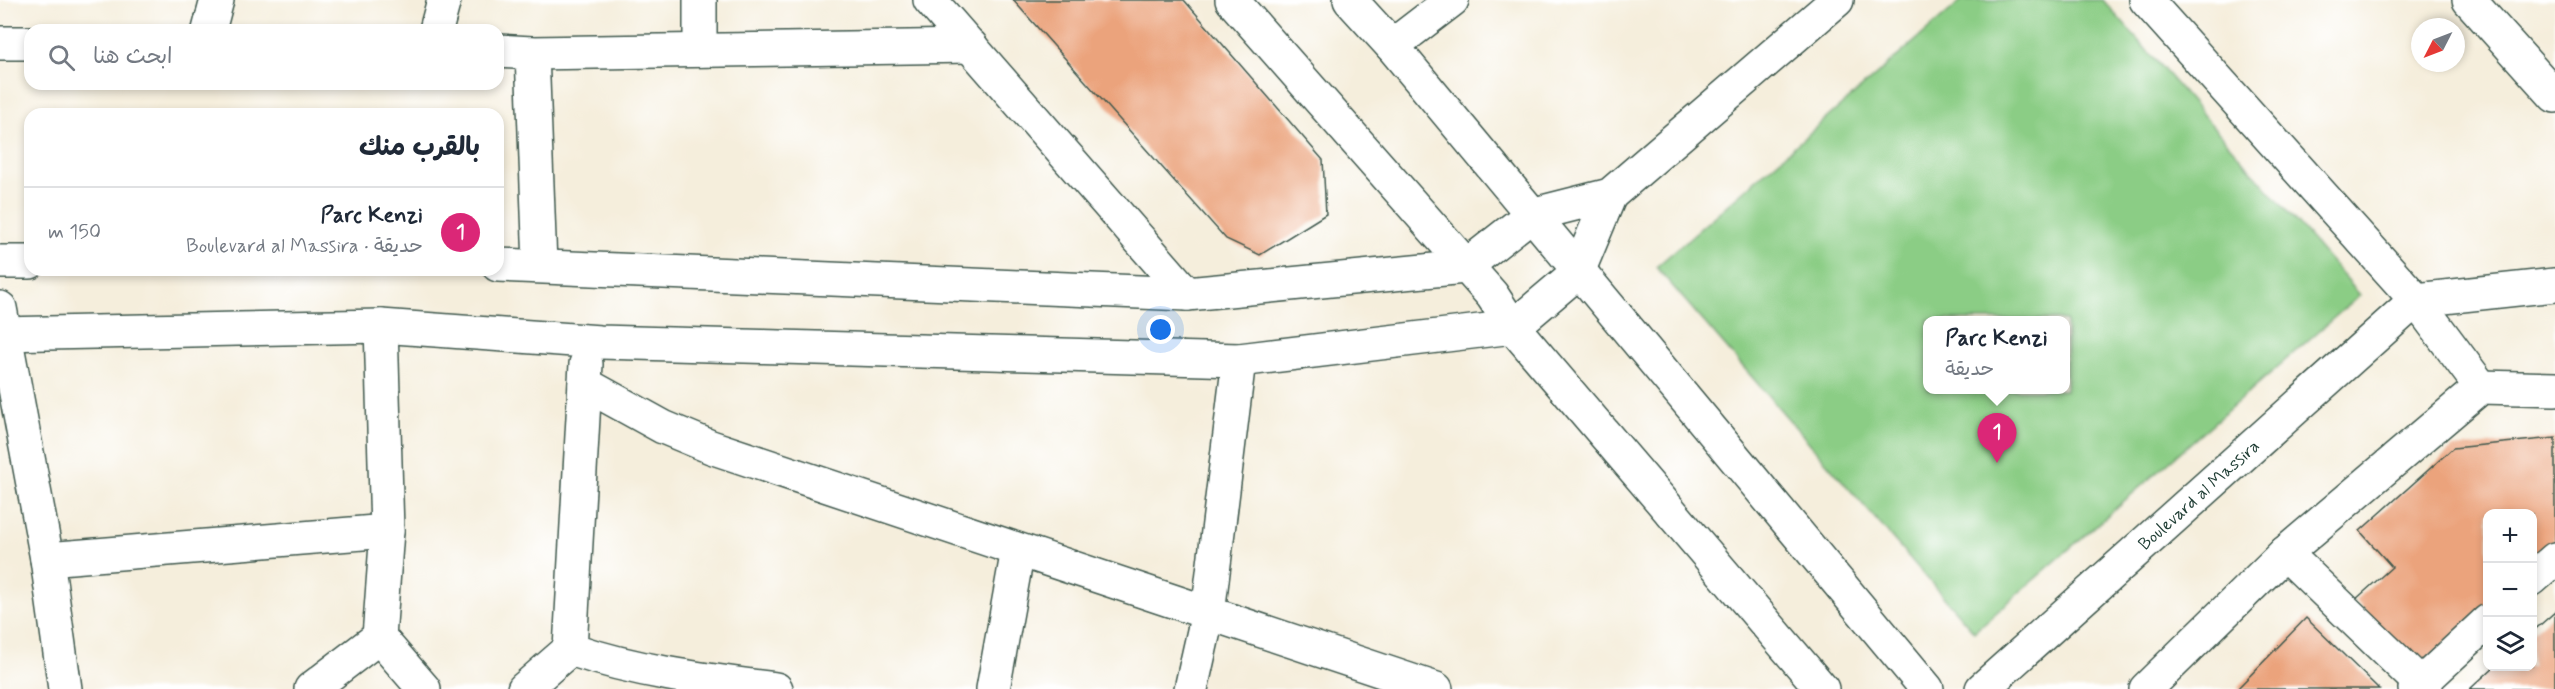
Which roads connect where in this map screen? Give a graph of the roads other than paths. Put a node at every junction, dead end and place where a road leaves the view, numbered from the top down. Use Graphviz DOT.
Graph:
graph roads {
  1 [pos="217,0"];
  2 [pos="444,0"];
  3 [pos="700,0"];
  4 [pos="930,0"];
  5 [pos="1232,0"];
  6 [pos="1350,0"];
  7 [pos="1452,0"];
  8 [pos="1837,0"];
  9 [pos="2146,0"];
  10 [pos="2480,5"];
  11 [pos="211,24"];
  12 [pos="438,24"];
  13 [pos="0,43"];
  14 [pos="24,43"];
  15 [pos="971,46"];
  16 [pos="1392,46"];
  17 [pos="700,50"];
  18 [pos="504,51"];
  19 [pos="532,53"];
  20 [pos="2555,96"];
  21 [pos="1610,195"];
  22 [pos="1531,215"];
  23 [pos="0,262"];
  24 [pos="24,262"];
  25 [pos="504,265"];
  26 [pos="540,265"];
  27 [pos="1465,267"];
  28 [pos="1578,272"];
  29 [pos="2555,285"];
  30 [pos="1187,294"];
  31 [pos="2416,300"];
  32 [pos="2,326"];
  33 [pos="381,326"];
  34 [pos="1513,327"];
  35 [pos="588,342"];
  36 [pos="1239,360"];
  37 [pos="585,384"];
  38 [pos="2481,387"];
  39 [pos="2555,389"];
  40 [pos="387,531"];
  41 [pos="1018,550"];
  42 [pos="2285,553"];
  43 [pos="2555,558"];
  44 [pos="47,559"];
  45 [pos="2537,574"];
  46 [pos="1208,613"];
  47 [pos="2483,625"];
  48 [pos="379,638"];
  49 [pos="570,649"];
  50 [pos="2420,687"];
  51 [pos="65,689"];
  52 [pos="311,689"];
  53 [pos="424,689"];
  54 [pos="524,689"];
  55 [pos="776,689"];
  56 [pos="993,689"];
  57 [pos="1191,689"];
  58 [pos="1436,689"];
  59 [pos="1822,689"];
  60 [pos="1927,689"];
  61 [pos="1982,689"];
  62 [pos="2146,689"];
  1 -- 11 [label="street"];
  2 -- 12 [label="street"];
  3 -- 17 [label="street"];
  4 -- 15 [label="street"];
  5 -- 27 [label="street"];
  6 -- 16 [label="street"];
  7 -- 16 [label="street"];
  8 -- 21 [label="street"];
  9 -- 31 [label="street"];
  10 -- 20 [label="street"];
  13 -- 14 [label="street"];
  15 -- 17 [label="street"];
  15 -- 30 [label="street"];
  16 -- 22 [label="street"];
  17 -- 19 [label="street"];
  18 -- 19 [label="street"];
  19 -- 26 [label="street"];
  21 -- 22 [label="street"];
  21 -- 28 [label="street"];
  22 -- 27 [label="street"];
  22 -- 28 [label="street"];
  23 -- 24 [label="street"];
  25 -- 26 [label="street"];
  26 -- 30 [label="street"];
  27 -- 30 [label="street"];
  27 -- 34 [label="street"];
  28 -- 34 [label="street"];
  28 -- 60 [label="street"];
  29 -- 31 [label="street"];
  31 -- 38 [label="street"];
  31 -- 61 [label="street, Boulevard al Massira"];
  32 -- 33 [label="street"];
  32 -- 44 [label="street"];
  33 -- 35 [label="street"];
  33 -- 40 [label="street"];
  34 -- 36 [label="street"];
  34 -- 59 [label="street"];
  35 -- 36 [label="street"];
  35 -- 37 [label="street"];
  36 -- 46 [label="street"];
  37 -- 41 [label="street"];
  37 -- 49 [label="street"];
  38 -- 39 [label="street"];
  38 -- 42 [label="street"];
  40 -- 44 [label="street"];
  40 -- 48 [label="street"];
  41 -- 46 [label="street"];
  41 -- 56 [label="street"];
  42 -- 50 [label="street"];
  42 -- 62 [label="street"];
  43 -- 45 [label="street"];
  44 -- 51 [label="street"];
  46 -- 57 [label="street"];
  46 -- 58 [label="street"];
  47 -- 50 [label="street"];
  48 -- 52 [label="street"];
  48 -- 53 [label="street"];
  49 -- 54 [label="street"];
  49 -- 55 [label="street"];
}
